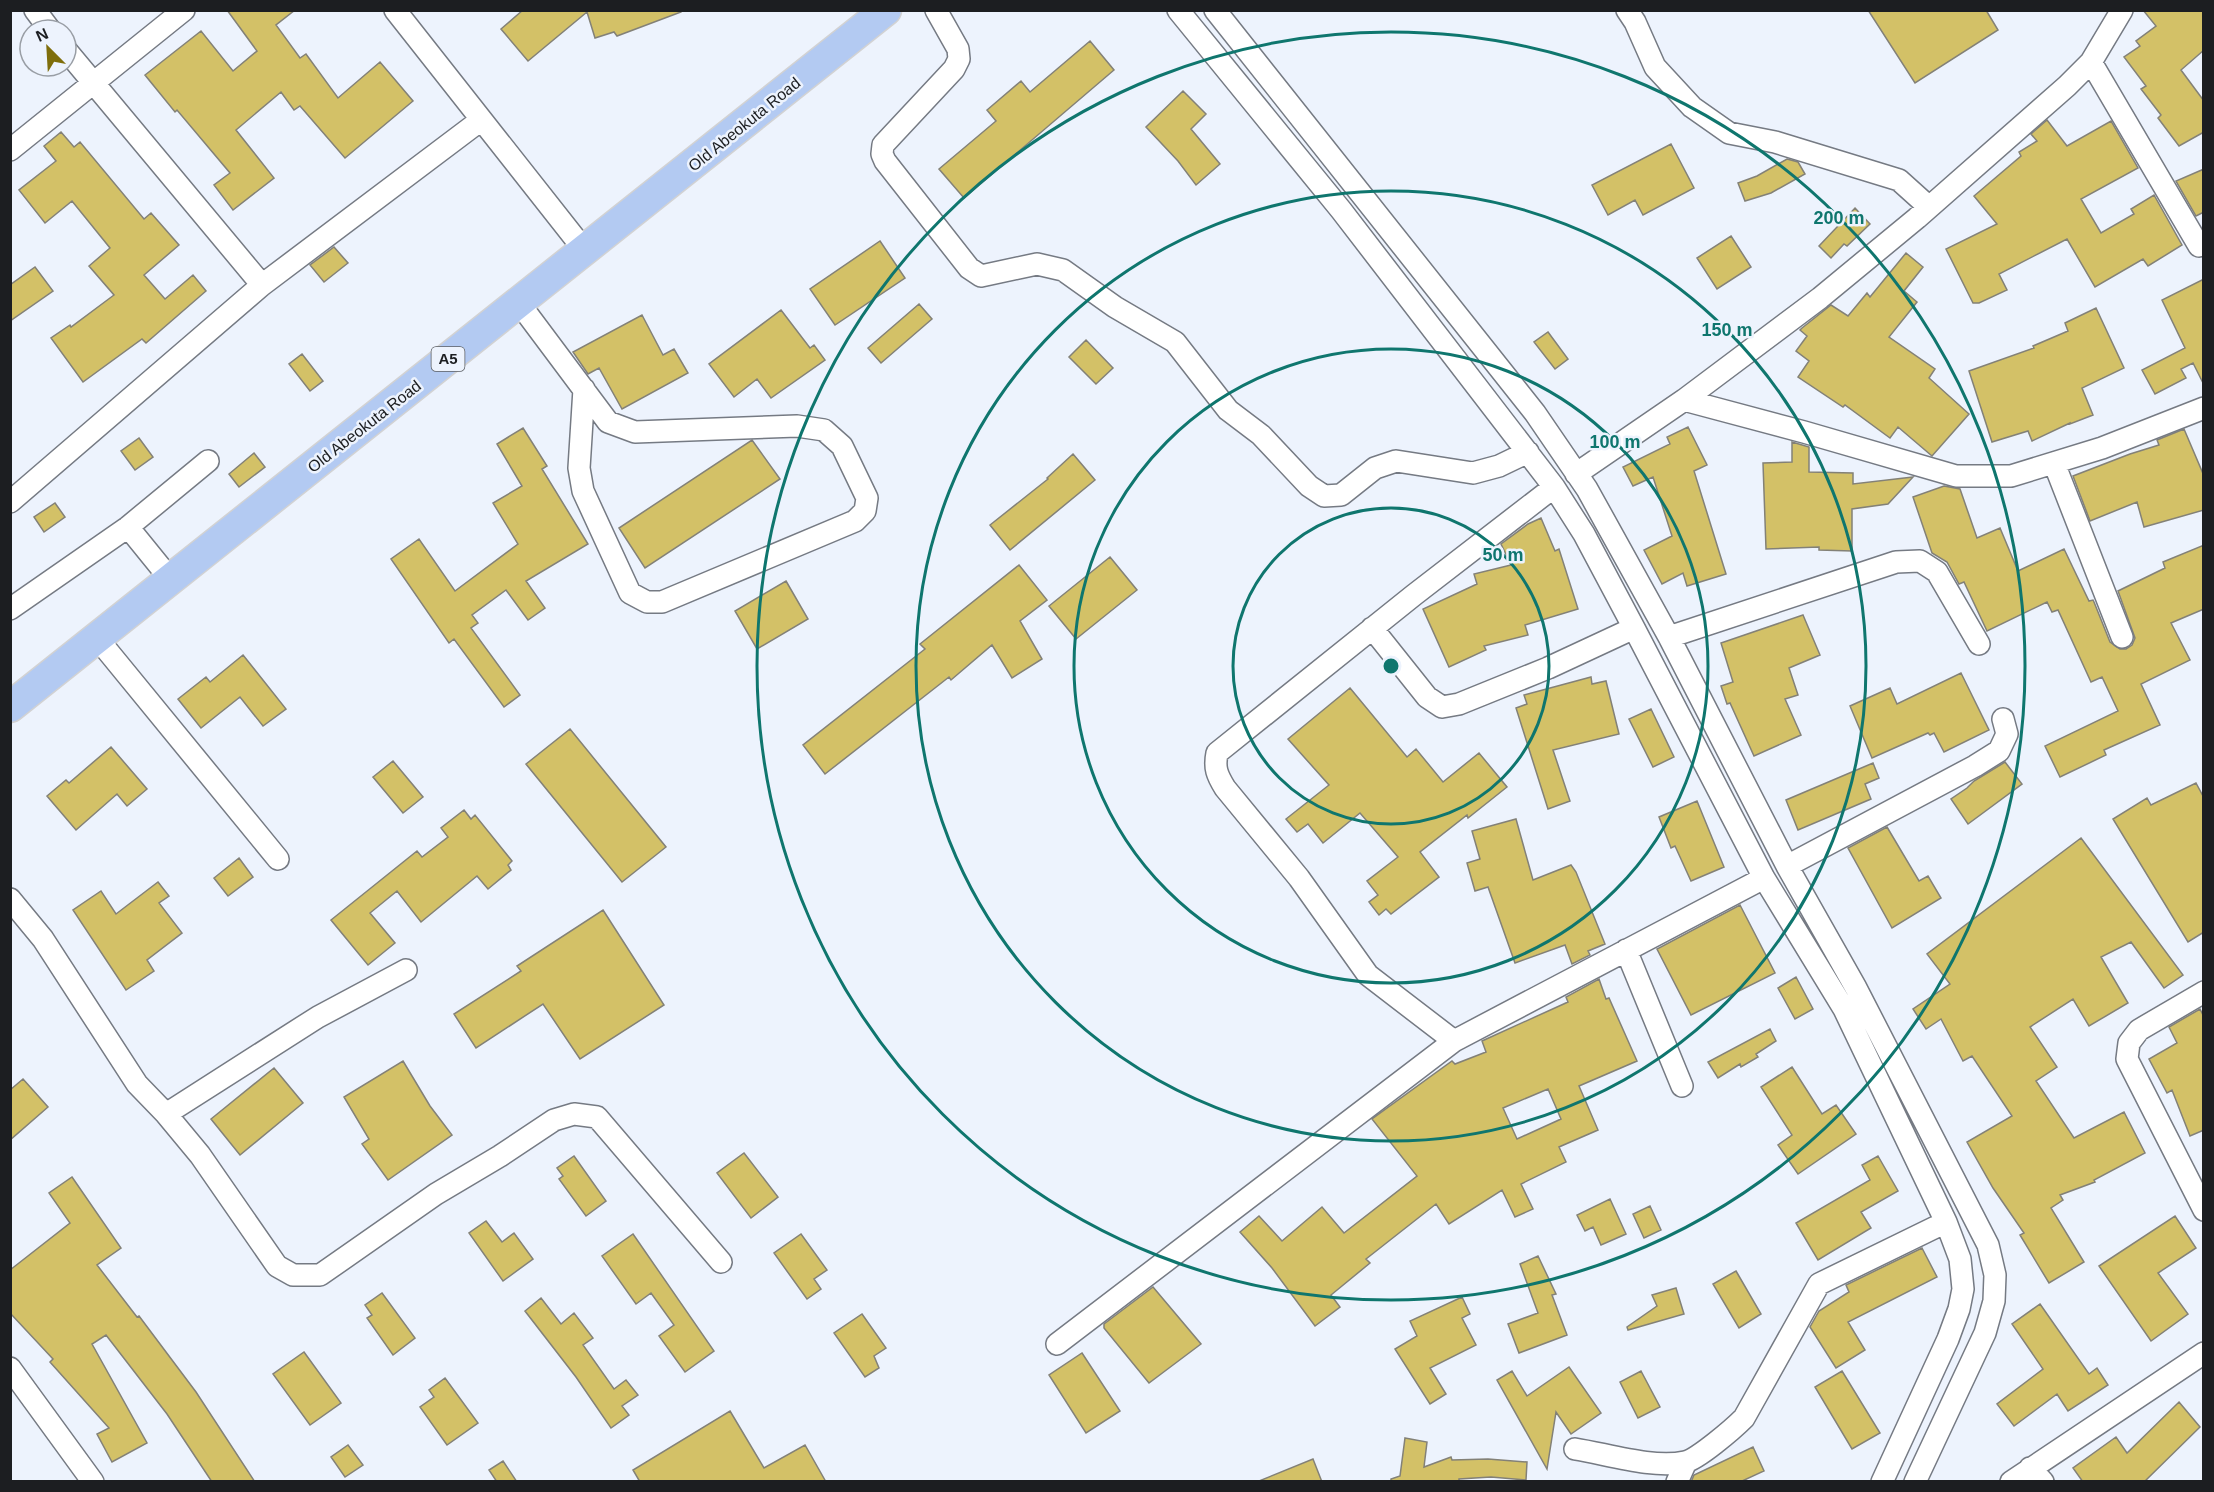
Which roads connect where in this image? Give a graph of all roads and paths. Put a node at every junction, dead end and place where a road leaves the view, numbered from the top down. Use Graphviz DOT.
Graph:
graph roads {
  1 [pos="184,10"];
  2 [pos="396,10"];
  3 [pos="886,10"];
  4 [pos="936,10"];
  5 [pos="1178,10"];
  6 [pos="1215,10"];
  7 [pos="1627,10"];
  8 [pos="2122,10"];
  9 [pos="2091,62"];
  10 [pos="78,66"];
  11 [pos="92,84"];
  12 [pos="481,120"];
  13 [pos="10,150"];
  14 [pos="1929,207"];
  15 [pos="2199,246"];
  16 [pos="585,251"];
  17 [pos="262,285"];
  18 [pos="519,303"];
  19 [pos="584,389"];
  20 [pos="1684,400"];
  21 [pos="2203,409"];
  22 [pos="1528,452"];
  23 [pos="207,461"];
  24 [pos="2054,463"];
  25 [pos="1576,474"];
  26 [pos="1554,487"];
  27 [pos="10,502"];
  28 [pos="128,526"];
  29 [pos="171,580"];
  30 [pos="10,609"];
  31 [pos="1372,628"];
  32 [pos="1634,628"];
  33 [pos="1669,637"];
  34 [pos="2122,637"];
  35 [pos="97,638"];
  36 [pos="1979,644"];
  37 [pos="10,707"];
  38 [pos="2003,719"];
  39 [pos="278,859"];
  40 [pos="1787,866"];
  41 [pos="1764,878"];
  42 [pos="10,899"];
  43 [pos="1626,950"];
  44 [pos="406,970"];
  45 [pos="2204,992"];
  46 [pos="1454,1041"];
  47 [pos="1682,1086"];
  48 [pos="166,1114"];
  49 [pos="2204,1210"];
  50 [pos="1946,1222"];
  51 [pos="721,1262"];
  52 [pos="1057,1344"];
  53 [pos="2204,1353"];
  54 [pos="10,1368"];
  55 [pos="1575,1449"];
  56 [pos="1686,1462"];
  57 [pos="2037,1475"];
  58 [pos="93,1482"];
  59 [pos="1677,1482"];
  60 [pos="1882,1482"];
  61 [pos="1916,1482"];
  62 [pos="2011,1482"];
  1 -- 11 [label="street"];
  2 -- 12 [label="street"];
  3 -- 16 [label="highway, Old Abeokuta Road / A5"];
  4 -- 22 [label="street"];
  5 -- 22 [label="street"];
  6 -- 25 [label="street"];
  7 -- 14 [label="street"];
  8 -- 9 [label="street"];
  9 -- 14 [label="street"];
  9 -- 15 [label="street"];
  10 -- 11 [label="street"];
  11 -- 13 [label="street"];
  11 -- 17 [label="street"];
  12 -- 16 [label="street"];
  12 -- 17 [label="street"];
  14 -- 20 [label="street"];
  16 -- 18 [label="highway, Old Abeokuta Road / A5"];
  17 -- 27 [label="street"];
  18 -- 19 [label="street"];
  18 -- 29 [label="highway, Old Abeokuta Road / A5"];
  19 -- 19 [label="street"];
  20 -- 24 [label="street"];
  20 -- 25 [label="street"];
  21 -- 24 [label="street"];
  22 -- 26 [label="street"];
  23 -- 28 [label="street"];
  24 -- 34 [label="street"];
  25 -- 33 [label="street"];
  26 -- 31 [label="street"];
  26 -- 32 [label="street"];
  28 -- 29 [label="street"];
  28 -- 30 [label="street"];
  29 -- 35 [label="highway, Old Abeokuta Road / A5"];
  31 -- 32 [label="street"];
  31 -- 46 [label="street"];
  32 -- 41 [label="street"];
  33 -- 36 [label="street"];
  33 -- 40 [label="street"];
  35 -- 37 [label="highway, Old Abeokuta Road / A5"];
  35 -- 39 [label="street"];
  38 -- 40 [label="street"];
  40 -- 61 [label="street"];
  41 -- 43 [label="street"];
  41 -- 50 [label="street"];
  42 -- 48 [label="street"];
  43 -- 46 [label="street"];
  43 -- 47 [label="street"];
  44 -- 48 [label="street"];
  45 -- 49 [label="street"];
  46 -- 52 [label="street"];
  48 -- 51 [label="street"];
  50 -- 56 [label="street"];
  50 -- 60 [label="street"];
  53 -- 57 [label="street"];
  54 -- 58 [label="street"];
  55 -- 56 [label="street"];
  56 -- 59 [label="street"];
  57 -- 62 [label="street"];
}
